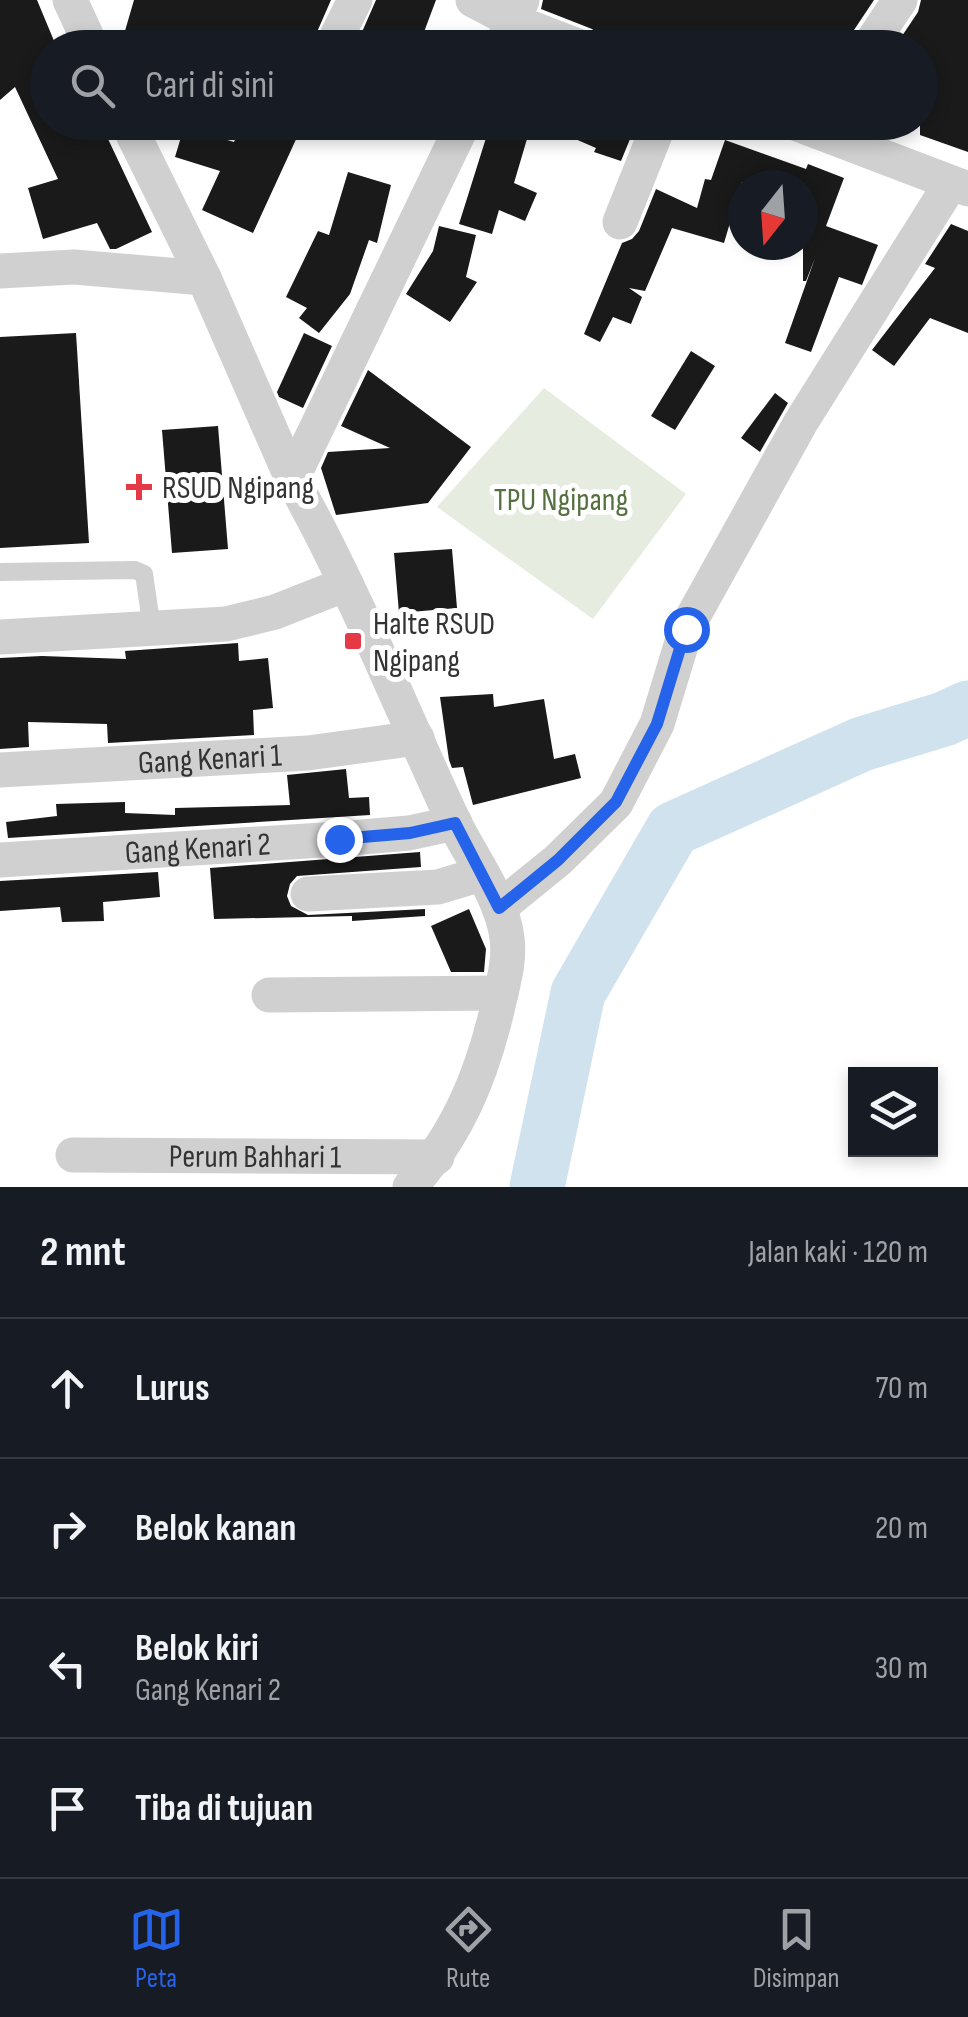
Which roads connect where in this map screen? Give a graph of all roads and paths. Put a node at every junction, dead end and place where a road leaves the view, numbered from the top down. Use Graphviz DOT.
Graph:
graph roads {
  1 [pos="70,0"];
  2 [pos="355,0"];
  3 [pos="473,0"];
  4 [pos="900,0"];
  5 [pos="512,23"];
  6 [pos="84,30"];
  7 [pos="339,30"];
  8 [pos="880,30"];
  9 [pos="137,140"];
  10 [pos="455,140"];
  11 [pos="653,140"];
  12 [pos="845,140"];
  13 [pos="960,186"];
  14 [pos="620,222"];
  15 [pos="0,271"];
  16 [pos="204,278"];
  17 [pos="292,479"];
  18 [pos="0,572"];
  19 [pos="346,584"];
  20 [pos="152,628"];
  21 [pos="0,637"];
  22 [pos="417,738"];
  23 [pos="0,770"];
  24 [pos="455,823"];
  25 [pos="0,860"];
  26 [pos="481,874"];
  27 [pos="308,894"];
  28 [pos="499,908"];
  29 [pos="501,993"];
  30 [pos="269,995"];
  31 [pos="73,1154"];
  32 [pos="437,1157"];
  33 [pos="410,1187"];
  1 -- 6 [label="street"];
  2 -- 7 [label="street"];
  3 -- 5 [label="street"];
  4 -- 8 [label="street"];
  9 -- 16 [label="street"];
  10 -- 17 [label="street"];
  11 -- 14 [label="street"];
  12 -- 13 [label="street"];
  13 -- 28 [label="street"];
  15 -- 16 [label="street"];
  16 -- 17 [label="street"];
  17 -- 19 [label="street"];
  18 -- 20 [label="lane"];
  19 -- 20 [label="street"];
  19 -- 22 [label="street"];
  20 -- 21 [label="street"];
  22 -- 23 [label="street, Gang Kenari 1"];
  22 -- 24 [label="street"];
  24 -- 25 [label="street, Gang Kenari 2"];
  24 -- 26 [label="street"];
  26 -- 27 [label="street"];
  26 -- 28 [label="street"];
  28 -- 29 [label="street"];
  29 -- 30 [label="street"];
  29 -- 32 [label="street"];
  31 -- 32 [label="street, Perum Bahhari 1"];
  32 -- 33 [label="street"];
}
